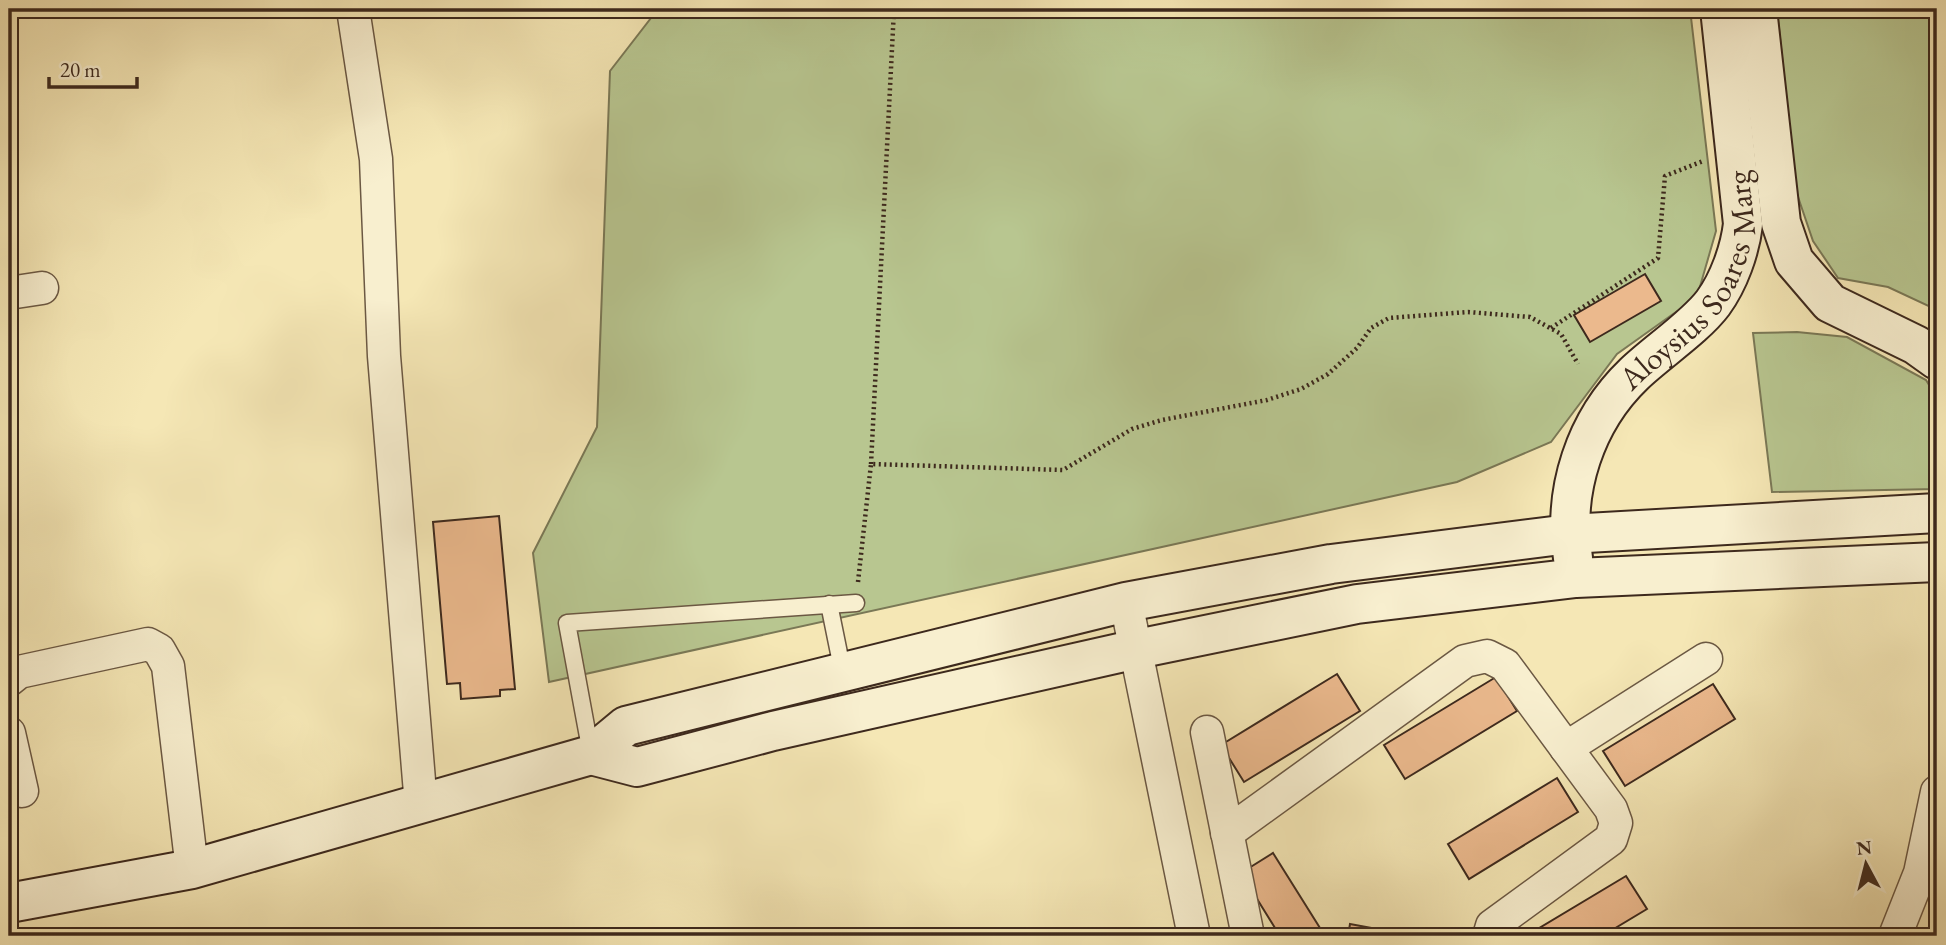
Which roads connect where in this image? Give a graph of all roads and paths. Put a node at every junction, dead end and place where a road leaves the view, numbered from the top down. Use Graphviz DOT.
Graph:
graph roads {
  1 [pos="353,9"];
  2 [pos="894,9"];
  3 [pos="1720,9"];
  4 [pos="1757,9"];
  5 [pos="1754,152"];
  6 [pos="42,288"];
  7 [pos="9,293"];
  8 [pos="1551,328"];
  9 [pos="1937,360"];
  10 [pos="1578,364"];
  11 [pos="871,464"];
  12 [pos="1937,513"];
  13 [pos="1569,534"];
  14 [pos="1937,562"];
  15 [pos="1576,578"];
  16 [pos="1126,602"];
  17 [pos="856,603"];
  18 [pos="829,604"];
  19 [pos="1137,649"];
  20 [pos="1706,659"];
  21 [pos="843,673"];
  22 [pos="9,680"];
  23 [pos="1207,732"];
  24 [pos="9,733"];
  25 [pos="1566,748"];
  26 [pos="591,755"];
  27 [pos="22,791"];
  28 [pos="1937,792"];
  29 [pos="421,805"];
  30 [pos="1227,833"];
  31 [pos="192,869"];
  32 [pos="9,903"];
  33 [pos="1194,936"];
  34 [pos="1248,936"];
  35 [pos="1489,936"];
  36 [pos="1895,936"];
  1 -- 29 [label="street"];
  2 -- 11 [label="path"];
  3 -- 5 [label="main road, Aloysius Soares Marg"];
  4 -- 5 [label="main road, Aloysius Soares Marg"];
  5 -- 8 [label="path"];
  5 -- 9 [label="main road, Aloysius Soares Marg"];
  5 -- 13 [label="main road, Aloysius Soares Marg"];
  6 -- 7 [label="street"];
  8 -- 10 [label="path"];
  8 -- 11 [label="path"];
  11 -- 17 [label="path"];
  12 -- 13 [label="main road"];
  13 -- 15 [label="main road, Aloysius Soares Marg"];
  13 -- 16 [label="main road"];
  14 -- 15 [label="main road"];
  15 -- 19 [label="main road"];
  16 -- 19 [label="street"];
  16 -- 21 [label="main road"];
  17 -- 18 [label="lane"];
  18 -- 21 [label="lane"];
  18 -- 26 [label="lane"];
  19 -- 26 [label="main road"];
  19 -- 33 [label="street"];
  20 -- 25 [label="street"];
  21 -- 26 [label="main road"];
  22 -- 31 [label="street"];
  23 -- 30 [label="street"];
  24 -- 27 [label="street"];
  25 -- 30 [label="street"];
  25 -- 35 [label="street"];
  26 -- 29 [label="main road"];
  28 -- 36 [label="street"];
  29 -- 31 [label="main road"];
  30 -- 34 [label="street"];
  31 -- 32 [label="main road"];
}
